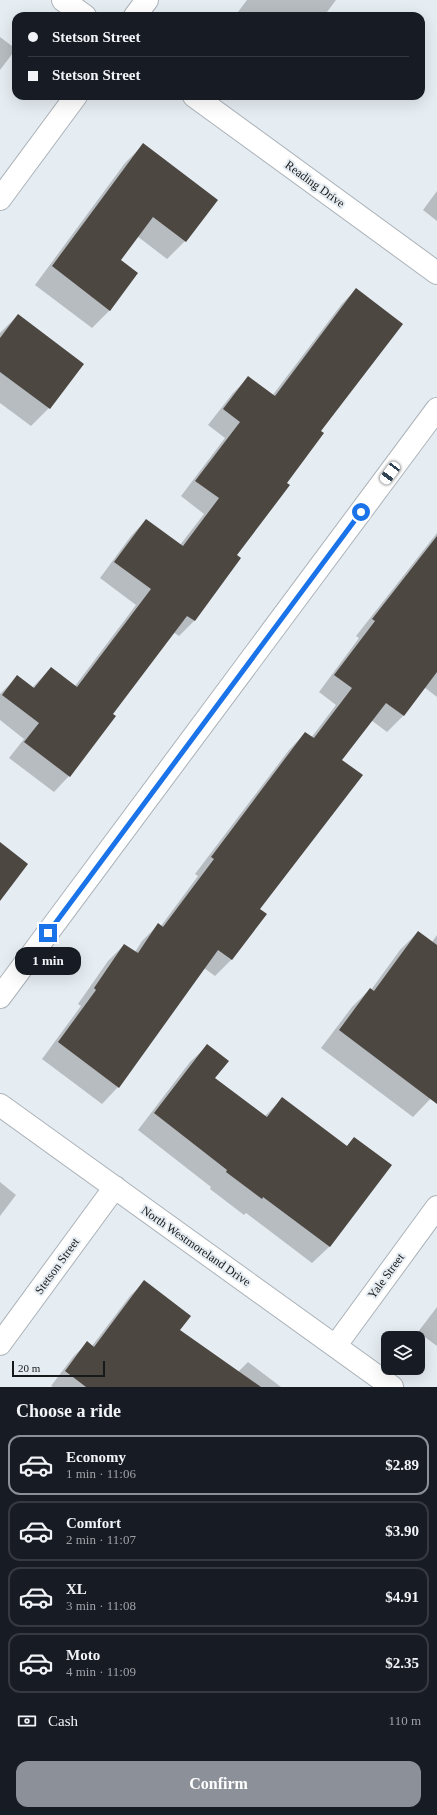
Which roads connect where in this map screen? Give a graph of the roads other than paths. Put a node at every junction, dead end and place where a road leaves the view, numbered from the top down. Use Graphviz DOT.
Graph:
graph roads {
  1 [pos="63,0"];
  2 [pos="146,0"];
  3 [pos="80,12"];
  4 [pos="138,12"];
  5 [pos="73,100"];
  6 [pos="199,100"];
  7 [pos="0,199"];
  8 [pos="437,273"];
  9 [pos="437,410"];
  10 [pos="0,997"];
  11 [pos="0,1105"];
  12 [pos="115,1188"];
  13 [pos="437,1207"];
  14 [pos="0,1344"];
  15 [pos="336,1345"];
  16 [pos="392,1387"];
  1 -- 3 [label="street"];
  2 -- 4 [label="street"];
  5 -- 7 [label="street"];
  6 -- 8 [label="street, Reading Drive"];
  9 -- 10 [label="street"];
  11 -- 12 [label="street, North Westmoreland Drive"];
  12 -- 14 [label="street, Stetson Street"];
  12 -- 15 [label="street, North Westmoreland Drive"];
  13 -- 15 [label="street, Yale Street"];
  15 -- 16 [label="street, North Westmoreland Drive"];
}
